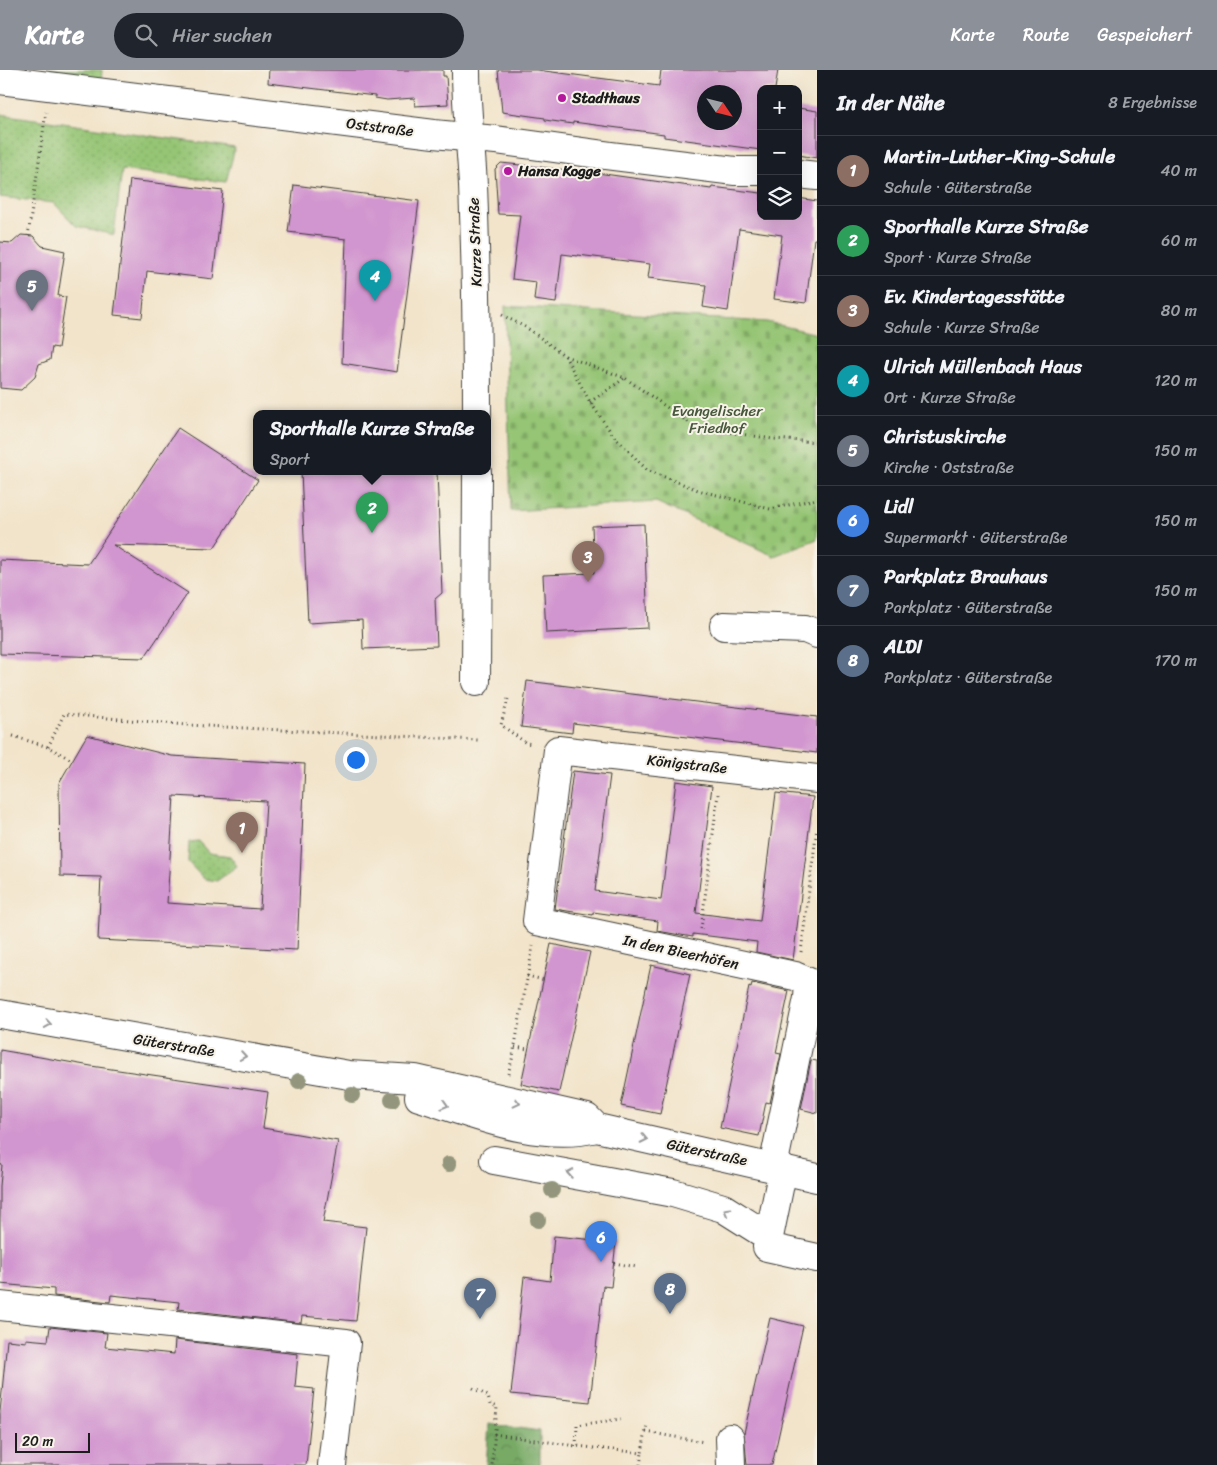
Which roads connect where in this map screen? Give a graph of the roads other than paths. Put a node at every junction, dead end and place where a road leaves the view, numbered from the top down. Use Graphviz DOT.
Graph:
graph roads {
  1 [pos="466,70"];
  2 [pos="0,80"];
  3 [pos="470,138"];
  4 [pos="757,171"];
  5 [pos="802,174"];
  6 [pos="817,176"];
  7 [pos="477,410"];
  8 [pos="476,475"];
  9 [pos="724,626"];
  10 [pos="817,634"];
  11 [pos="476,682"];
  12 [pos="558,750"];
  13 [pos="817,779"];
  14 [pos="0,1015"];
  15 [pos="494,1160"];
  16 [pos="778,1168"];
  17 [pos="817,1178"];
  18 [pos="768,1242"];
  19 [pos="817,1258"];
  20 [pos="0,1306"];
  21 [pos="332,1465"];
  1 -- 3 [label="street, Kurze Straße"];
  2 -- 3 [label="street, Oststraße"];
  3 -- 4 [label="street, Oststraße"];
  3 -- 7 [label="street, Kurze Straße"];
  5 -- 6 [label="street"];
  8 -- 11 [label="street"];
  9 -- 10 [label="street"];
  12 -- 13 [label="street, Königstraße"];
  12 -- 16 [label="street, In den Bieerhöfen"];
  14 -- 16 [label="street, Güterstraße, one-way"];
  18 -- 15 [label="street, one-way"];
  16 -- 17 [label="street, Güterstraße"];
  16 -- 18 [label="street"];
  18 -- 19 [label="street"];
  20 -- 21 [label="street"];
}
